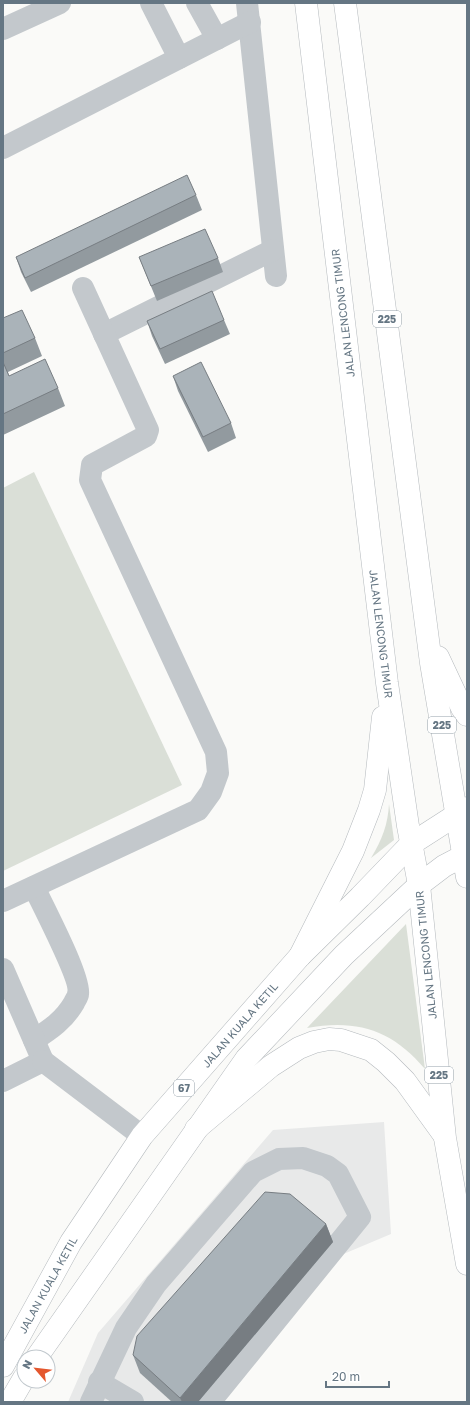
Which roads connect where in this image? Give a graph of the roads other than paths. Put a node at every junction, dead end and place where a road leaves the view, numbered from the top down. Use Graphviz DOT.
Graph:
graph roads {
  1 [pos="60,3"];
  2 [pos="151,3"];
  3 [pos="198,3"];
  4 [pos="306,3"];
  5 [pos="345,3"];
  6 [pos="249,13"];
  7 [pos="3,29"];
  8 [pos="217,39"];
  9 [pos="179,58"];
  10 [pos="3,148"];
  11 [pos="273,250"];
  12 [pos="276,276"];
  13 [pos="83,288"];
  14 [pos="104,334"];
  15 [pos="428,636"];
  16 [pos="387,683"];
  17 [pos="467,715"];
  18 [pos="462,811"];
  19 [pos="411,844"];
  20 [pos="466,862"];
  21 [pos="419,885"];
  22 [pos="34,887"];
  23 [pos="3,901"];
  24 [pos="300,956"];
  25 [pos="3,969"];
  26 [pos="34,1040"];
  27 [pos="43,1061"];
  28 [pos="3,1080"];
  29 [pos="196,1129"];
  30 [pos="142,1136"];
  31 [pos="445,1138"];
  32 [pos="467,1264"];
  33 [pos="43,1349"];
  34 [pos="3,1366"];
  35 [pos="99,1382"];
  36 [pos="18,1389"];
  37 [pos="10,1402"];
  38 [pos="91,1402"];
  39 [pos="133,1402"];
  40 [pos="210,1402"];
  1 -- 7 [label="street"];
  2 -- 9 [label="street"];
  3 -- 8 [label="street"];
  4 -- 16 [label="main road, JALAN LENCONG TIMUR / 225"];
  5 -- 15 [label="main road, 225"];
  6 -- 8 [label="street"];
  6 -- 11 [label="street"];
  8 -- 9 [label="street"];
  9 -- 10 [label="street"];
  11 -- 12 [label="street"];
  11 -- 14 [label="street"];
  13 -- 14 [label="street"];
  14 -- 22 [label="street"];
  15 -- 17 [label="main road"];
  15 -- 18 [label="main road, 225"];
  16 -- 19 [label="main road, JALAN LENCONG TIMUR / 225"];
  16 -- 24 [label="main road"];
  18 -- 19 [label="main road, 67"];
  18 -- 20 [label="main road, 225"];
  19 -- 21 [label="main road, JALAN LENCONG TIMUR / 225"];
  19 -- 24 [label="main road, JALAN KUALA KETIL / 67"];
  20 -- 21 [label="main road"];
  21 -- 29 [label="main road"];
  21 -- 31 [label="main road, JALAN LENCONG TIMUR / 225"];
  22 -- 23 [label="street"];
  22 -- 26 [label="street"];
  24 -- 30 [label="main road, JALAN KUALA KETIL / 67"];
  25 -- 26 [label="street"];
  26 -- 27 [label="street"];
  27 -- 28 [label="street"];
  27 -- 30 [label="street"];
  29 -- 31 [label="main road"];
  29 -- 33 [label="main road"];
  30 -- 34 [label="main road, JALAN KUALA KETIL / 67"];
  31 -- 32 [label="main road, JALAN LENCONG TIMUR / 225"];
  35 -- 38 [label="street"];
  35 -- 39 [label="street"];
  35 -- 40 [label="street"];
  36 -- 37 [label="main road"];
}
